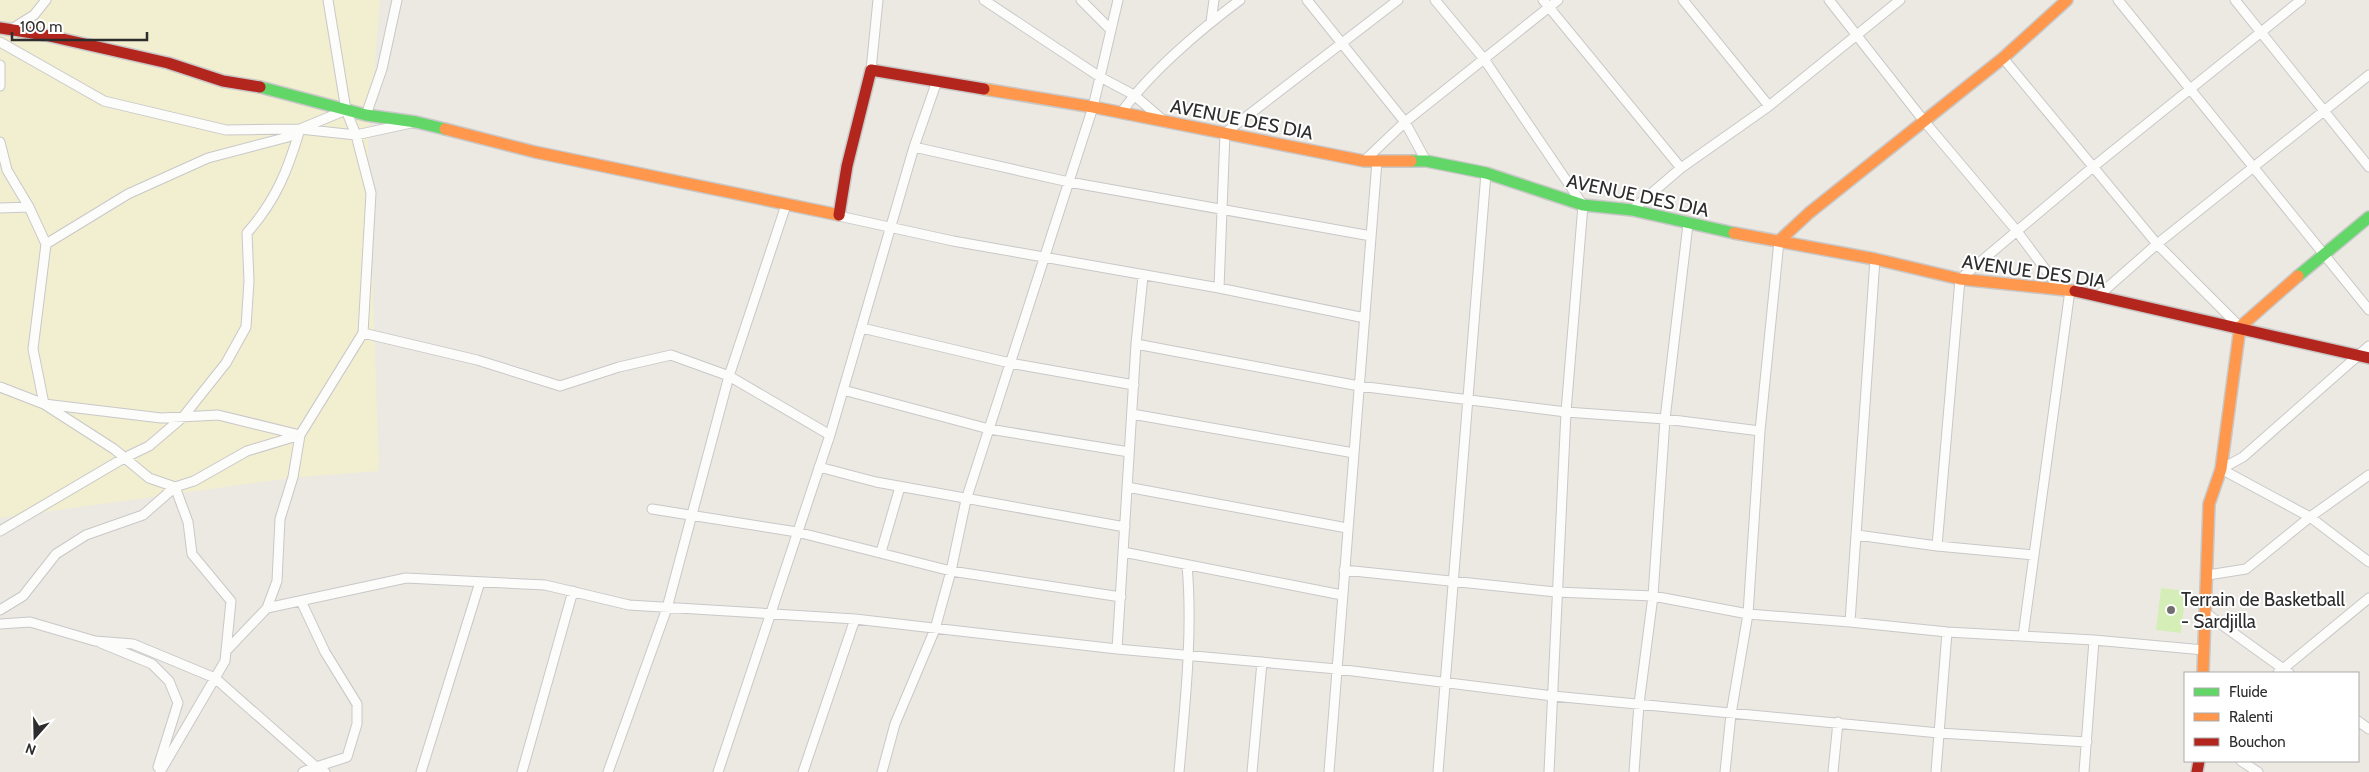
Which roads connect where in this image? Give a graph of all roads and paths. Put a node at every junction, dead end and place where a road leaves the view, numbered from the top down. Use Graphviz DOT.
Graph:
graph roads {
  1 [pos="46,0"];
  2 [pos="328,0"];
  3 [pos="397,0"];
  4 [pos="878,0"];
  5 [pos="984,0"];
  6 [pos="1081,0"];
  7 [pos="1118,0"];
  8 [pos="1214,0"];
  9 [pos="1240,0"];
  10 [pos="1307,0"];
  11 [pos="1398,0"];
  12 [pos="1435,0"];
  13 [pos="1558,0"];
  14 [pos="1683,0"];
  15 [pos="1829,0"];
  16 [pos="1900,0"];
  17 [pos="2067,0"];
  18 [pos="2118,0"];
  19 [pos="2235,0"];
  20 [pos="2301,0"];
  21 [pos="1546,4"];
  22 [pos="1211,22"];
  23 [pos="5,29"];
  24 [pos="1111,30"];
  25 [pos="2261,32"];
  26 [pos="1855,34"];
  27 [pos="0,42"];
  28 [pos="1342,44"];
  29 [pos="2002,58"];
  30 [pos="1484,59"];
  31 [pos="0,65"];
  32 [pos="871,70"];
  33 [pos="2369,75"];
  34 [pos="1100,77"];
  35 [pos="937,81"];
  36 [pos="0,86"];
  37 [pos="2190,88"];
  38 [pos="1134,95"];
  39 [pos="1769,106"];
  40 [pos="1093,107"];
  41 [pos="346,110"];
  42 [pos="2324,111"];
  43 [pos="1121,113"];
  44 [pos="366,114"];
  45 [pos="1165,121"];
  46 [pos="1924,121"];
  47 [pos="416,122"];
  48 [pos="1405,122"];
  49 [pos="300,128"];
  50 [pos="1225,133"];
  51 [pos="356,135"];
  52 [pos="0,142"];
  53 [pos="914,147"];
  54 [pos="1364,161"];
  55 [pos="1378,161"];
  56 [pos="1426,161"];
  57 [pos="2093,166"];
  58 [pos="2254,167"];
  59 [pos="2369,167"];
  60 [pos="1681,168"];
  61 [pos="1486,173"];
  62 [pos="1069,182"];
  63 [pos="786,205"];
  64 [pos="1583,205"];
  65 [pos="29,207"];
  66 [pos="0,208"];
  67 [pos="1222,210"];
  68 [pos="1632,210"];
  69 [pos="839,216"];
  70 [pos="2369,217"];
  71 [pos="1688,224"];
  72 [pos="890,228"];
  73 [pos="2016,230"];
  74 [pos="1371,236"];
  75 [pos="1779,241"];
  76 [pos="46,244"];
  77 [pos="2157,244"];
  78 [pos="2324,253"];
  79 [pos="1045,256"];
  80 [pos="1875,259"];
  81 [pos="1143,276"];
  82 [pos="1960,279"];
  83 [pos="1219,288"];
  84 [pos="2065,290"];
  85 [pos="2098,296"];
  86 [pos="2369,310"];
  87 [pos="1365,318"];
  88 [pos="2240,327"];
  89 [pos="862,328"];
  90 [pos="363,333"];
  91 [pos="1136,344"];
  92 [pos="2369,346"];
  93 [pos="2357,356"];
  94 [pos="2369,358"];
  95 [pos="1010,363"];
  96 [pos="729,376"];
  97 [pos="1134,384"];
  98 [pos="1359,386"];
  99 [pos="0,387"];
  100 [pos="843,390"];
  101 [pos="1467,399"];
  102 [pos="44,404"];
  103 [pos="1566,412"];
  104 [pos="1132,414"];
  105 [pos="183,417"];
  106 [pos="1665,419"];
  107 [pos="989,429"];
  108 [pos="1760,431"];
  109 [pos="300,435"];
  110 [pos="830,435"];
  111 [pos="1129,452"];
  112 [pos="1354,453"];
  113 [pos="124,458"];
  114 [pos="819,467"];
  115 [pos="2221,468"];
  116 [pos="2369,475"];
  117 [pos="175,487"];
  118 [pos="900,487"];
  119 [pos="1127,487"];
  120 [pos="966,500"];
  121 [pos="652,510"];
  122 [pos="691,516"];
  123 [pos="2310,517"];
  124 [pos="1125,527"];
  125 [pos="1348,528"];
  126 [pos="0,531"];
  127 [pos="797,532"];
  128 [pos="1857,535"];
  129 [pos="1937,546"];
  130 [pos="880,552"];
  131 [pos="1123,552"];
  132 [pos="2034,555"];
  133 [pos="2369,562"];
  134 [pos="1186,565"];
  135 [pos="1344,570"];
  136 [pos="951,571"];
  137 [pos="2208,575"];
  138 [pos="1452,580"];
  139 [pos="480,582"];
  140 [pos="573,591"];
  141 [pos="1556,592"];
  142 [pos="1342,595"];
  143 [pos="1653,596"];
  144 [pos="1120,597"];
  145 [pos="2369,598"];
  146 [pos="301,601"];
  147 [pos="267,608"];
  148 [pos="667,608"];
  149 [pos="0,610"];
  150 [pos="770,612"];
  151 [pos="1748,614"];
  152 [pos="2207,614"];
  153 [pos="855,619"];
  154 [pos="1850,622"];
  155 [pos="0,624"];
  156 [pos="935,629"];
  157 [pos="1947,632"];
  158 [pos="2024,636"];
  159 [pos="2094,640"];
  160 [pos="95,641"];
  161 [pos="1117,649"];
  162 [pos="227,650"];
  163 [pos="2204,650"];
  164 [pos="1186,654"];
  165 [pos="1262,662"];
  166 [pos="1337,669"];
  167 [pos="2203,672"];
  168 [pos="2283,672"];
  169 [pos="215,678"];
  170 [pos="1444,681"];
  171 [pos="1553,696"];
  172 [pos="1639,704"];
  173 [pos="1731,714"];
  174 [pos="1838,722"];
  175 [pos="1939,733"];
  176 [pos="2087,742"];
  177 [pos="2243,762"];
  178 [pos="316,767"];
  179 [pos="158,772"];
  180 [pos="303,772"];
  181 [pos="326,772"];
  182 [pos="421,772"];
  183 [pos="522,772"];
  184 [pos="608,772"];
  185 [pos="718,772"];
  186 [pos="803,772"];
  187 [pos="882,772"];
  188 [pos="1180,772"];
  189 [pos="1252,772"];
  190 [pos="1329,772"];
  191 [pos="1438,772"];
  192 [pos="1549,772"];
  193 [pos="1634,772"];
  194 [pos="1726,772"];
  195 [pos="1833,772"];
  196 [pos="1936,772"];
  197 [pos="2084,772"];
  198 [pos="2258,772"];
  1 -- 23 [label="street"];
  2 -- 41 [label="street"];
  3 -- 44 [label="street"];
  4 -- 32 [label="street"];
  5 -- 34 [label="street"];
  6 -- 24 [label="street"];
  7 -- 24 [label="street"];
  8 -- 22 [label="street"];
  9 -- 22 [label="street"];
  10 -- 28 [label="street"];
  11 -- 28 [label="street"];
  12 -- 30 [label="street"];
  13 -- 21 [label="street"];
  14 -- 39 [label="street"];
  15 -- 26 [label="street"];
  16 -- 26 [label="street"];
  17 -- 29 [label="street"];
  18 -- 37 [label="street"];
  19 -- 25 [label="street"];
  20 -- 25 [label="street"];
  21 -- 30 [label="street"];
  21 -- 60 [label="street"];
  22 -- 38 [label="street"];
  23 -- 41 [label="street"];
  24 -- 34 [label="street"];
  25 -- 37 [label="street"];
  25 -- 42 [label="street"];
  26 -- 39 [label="street"];
  26 -- 46 [label="street"];
  27 -- 49 [label="street"];
  28 -- 48 [label="street"];
  28 -- 50 [label="street"];
  29 -- 46 [label="street"];
  29 -- 57 [label="street"];
  30 -- 48 [label="street"];
  30 -- 64 [label="street"];
  31 -- 36 [label="street"];
  32 -- 35 [label="street, AVENUE DES DIA"];
  32 -- 69 [label="street"];
  33 -- 42 [label="street"];
  34 -- 38 [label="street"];
  34 -- 40 [label="street"];
  35 -- 40 [label="street, AVENUE DES DIA"];
  35 -- 53 [label="street"];
  37 -- 57 [label="street"];
  37 -- 58 [label="street"];
  38 -- 43 [label="street"];
  38 -- 45 [label="street"];
  39 -- 60 [label="street"];
  40 -- 43 [label="street, AVENUE DES DIA"];
  40 -- 62 [label="street"];
  41 -- 44 [label="street"];
  41 -- 49 [label="street"];
  41 -- 51 [label="street"];
  42 -- 58 [label="street"];
  42 -- 59 [label="street"];
  43 -- 45 [label="street, AVENUE DES DIA"];
  44 -- 47 [label="street"];
  45 -- 50 [label="street, AVENUE DES DIA"];
  46 -- 73 [label="street"];
  46 -- 75 [label="street"];
  47 -- 51 [label="street"];
  47 -- 63 [label="street"];
  48 -- 54 [label="street"];
  48 -- 56 [label="street"];
  49 -- 51 [label="street"];
  49 -- 76 [label="street"];
  49 -- 105 [label="street"];
  50 -- 54 [label="street, AVENUE DES DIA"];
  50 -- 67 [label="street"];
  51 -- 90 [label="street"];
  52 -- 65 [label="street"];
  53 -- 62 [label="street"];
  53 -- 72 [label="street"];
  54 -- 55 [label="street, AVENUE DES DIA"];
  55 -- 56 [label="street, AVENUE DES DIA"];
  55 -- 74 [label="street"];
  56 -- 61 [label="street, AVENUE DES DIA"];
  57 -- 73 [label="street"];
  57 -- 77 [label="street"];
  58 -- 77 [label="street"];
  58 -- 78 [label="street"];
  60 -- 68 [label="street"];
  61 -- 64 [label="street, AVENUE DES DIA"];
  61 -- 101 [label="street"];
  62 -- 67 [label="street"];
  62 -- 79 [label="street"];
  63 -- 69 [label="street"];
  63 -- 96 [label="street"];
  64 -- 68 [label="street, AVENUE DES DIA"];
  64 -- 103 [label="street"];
  65 -- 66 [label="street"];
  65 -- 76 [label="street"];
  67 -- 74 [label="street"];
  67 -- 83 [label="street"];
  68 -- 71 [label="street, AVENUE DES DIA"];
  69 -- 72 [label="street"];
  70 -- 78 [label="street"];
  71 -- 75 [label="street, AVENUE DES DIA"];
  71 -- 106 [label="street"];
  72 -- 79 [label="street"];
  72 -- 89 [label="street"];
  73 -- 82 [label="street"];
  73 -- 84 [label="street"];
  74 -- 87 [label="street"];
  75 -- 80 [label="street, AVENUE DES DIA"];
  75 -- 108 [label="street"];
  76 -- 102 [label="street"];
  77 -- 85 [label="street"];
  77 -- 88 [label="street"];
  78 -- 86 [label="street"];
  78 -- 88 [label="street"];
  79 -- 81 [label="street"];
  79 -- 95 [label="street"];
  80 -- 82 [label="street, AVENUE DES DIA"];
  80 -- 128 [label="street"];
  81 -- 83 [label="street"];
  81 -- 91 [label="street"];
  82 -- 84 [label="street, AVENUE DES DIA"];
  82 -- 129 [label="street"];
  83 -- 87 [label="street"];
  84 -- 85 [label="street, AVENUE DES DIA"];
  84 -- 132 [label="street"];
  85 -- 88 [label="street, AVENUE DES DIA"];
  87 -- 98 [label="street"];
  88 -- 93 [label="street, AVENUE DES DIA"];
  88 -- 115 [label="street"];
  89 -- 95 [label="street"];
  89 -- 100 [label="street"];
  90 -- 96 [label="street"];
  90 -- 109 [label="street"];
  91 -- 97 [label="street"];
  91 -- 98 [label="street"];
  92 -- 93 [label="street"];
  93 -- 94 [label="street, AVENUE DES DIA"];
  93 -- 115 [label="street"];
  95 -- 97 [label="street"];
  95 -- 107 [label="street"];
  96 -- 110 [label="street"];
  96 -- 122 [label="street"];
  97 -- 104 [label="street"];
  98 -- 101 [label="street"];
  98 -- 112 [label="street"];
  99 -- 102 [label="street"];
  100 -- 107 [label="street"];
  100 -- 110 [label="street"];
  101 -- 103 [label="street"];
  101 -- 138 [label="street"];
  102 -- 105 [label="street"];
  102 -- 113 [label="street"];
  103 -- 106 [label="street"];
  103 -- 141 [label="street"];
  104 -- 111 [label="street"];
  104 -- 112 [label="street"];
  105 -- 109 [label="street"];
  105 -- 113 [label="street"];
  106 -- 108 [label="street"];
  106 -- 143 [label="street"];
  107 -- 111 [label="street"];
  107 -- 120 [label="street"];
  108 -- 151 [label="street"];
  109 -- 117 [label="street"];
  109 -- 147 [label="street"];
  110 -- 114 [label="street"];
  111 -- 119 [label="street"];
  112 -- 125 [label="street"];
  113 -- 117 [label="street"];
  113 -- 126 [label="street"];
  114 -- 118 [label="street"];
  114 -- 127 [label="street"];
  115 -- 123 [label="street"];
  115 -- 137 [label="street"];
  116 -- 123 [label="street"];
  117 -- 149 [label="street"];
  117 -- 162 [label="street"];
  118 -- 120 [label="street"];
  118 -- 130 [label="street"];
  119 -- 124 [label="street"];
  119 -- 125 [label="street"];
  120 -- 124 [label="street"];
  120 -- 136 [label="street"];
  121 -- 122 [label="street"];
  122 -- 127 [label="street"];
  122 -- 148 [label="street"];
  123 -- 133 [label="street"];
  123 -- 137 [label="street"];
  124 -- 131 [label="street"];
  125 -- 135 [label="street"];
  127 -- 130 [label="street"];
  127 -- 150 [label="street"];
  128 -- 129 [label="street"];
  128 -- 154 [label="street"];
  129 -- 132 [label="street"];
  130 -- 136 [label="street"];
  131 -- 134 [label="street"];
  131 -- 144 [label="street"];
  132 -- 158 [label="street"];
  134 -- 142 [label="street"];
  134 -- 164 [label="street"];
  135 -- 138 [label="street"];
  135 -- 142 [label="street"];
  136 -- 144 [label="street"];
  136 -- 156 [label="street"];
  137 -- 152 [label="street"];
  138 -- 141 [label="street"];
  138 -- 170 [label="street"];
  139 -- 140 [label="street"];
  139 -- 146 [label="street"];
  139 -- 182 [label="street"];
  140 -- 148 [label="street"];
  140 -- 183 [label="street"];
  141 -- 143 [label="street"];
  141 -- 171 [label="street"];
  142 -- 166 [label="street"];
  143 -- 151 [label="street"];
  143 -- 172 [label="street"];
  144 -- 161 [label="street"];
  145 -- 168 [label="street"];
  146 -- 147 [label="street"];
  146 -- 178 [label="street"];
  147 -- 162 [label="street"];
  148 -- 150 [label="street"];
  148 -- 184 [label="street"];
  150 -- 153 [label="street"];
  150 -- 185 [label="street"];
  151 -- 154 [label="street"];
  151 -- 173 [label="street"];
  152 -- 163 [label="street"];
  152 -- 168 [label="street"];
  153 -- 156 [label="street"];
  153 -- 186 [label="street"];
  154 -- 157 [label="street"];
  155 -- 160 [label="street"];
  156 -- 161 [label="street"];
  156 -- 187 [label="street"];
  157 -- 158 [label="street"];
  157 -- 175 [label="street"];
  158 -- 159 [label="street"];
  159 -- 163 [label="street"];
  159 -- 176 [label="street"];
  160 -- 169 [label="street"];
  160 -- 179 [label="street"];
  161 -- 164 [label="street"];
  162 -- 169 [label="street"];
  163 -- 167 [label="street"];
  164 -- 165 [label="street"];
  164 -- 188 [label="street"];
  165 -- 166 [label="street"];
  165 -- 189 [label="street"];
  166 -- 170 [label="street"];
  166 -- 190 [label="street"];
  169 -- 178 [label="street"];
  169 -- 179 [label="street"];
  170 -- 171 [label="street"];
  170 -- 191 [label="street"];
  171 -- 172 [label="street"];
  171 -- 192 [label="street"];
  172 -- 173 [label="street"];
  172 -- 193 [label="street"];
  173 -- 174 [label="street"];
  173 -- 194 [label="street"];
  174 -- 175 [label="street"];
  174 -- 195 [label="street"];
  175 -- 176 [label="street"];
  175 -- 196 [label="street"];
  176 -- 197 [label="street"];
  177 -- 198 [label="street"];
  178 -- 180 [label="street"];
  178 -- 181 [label="street"];
}
